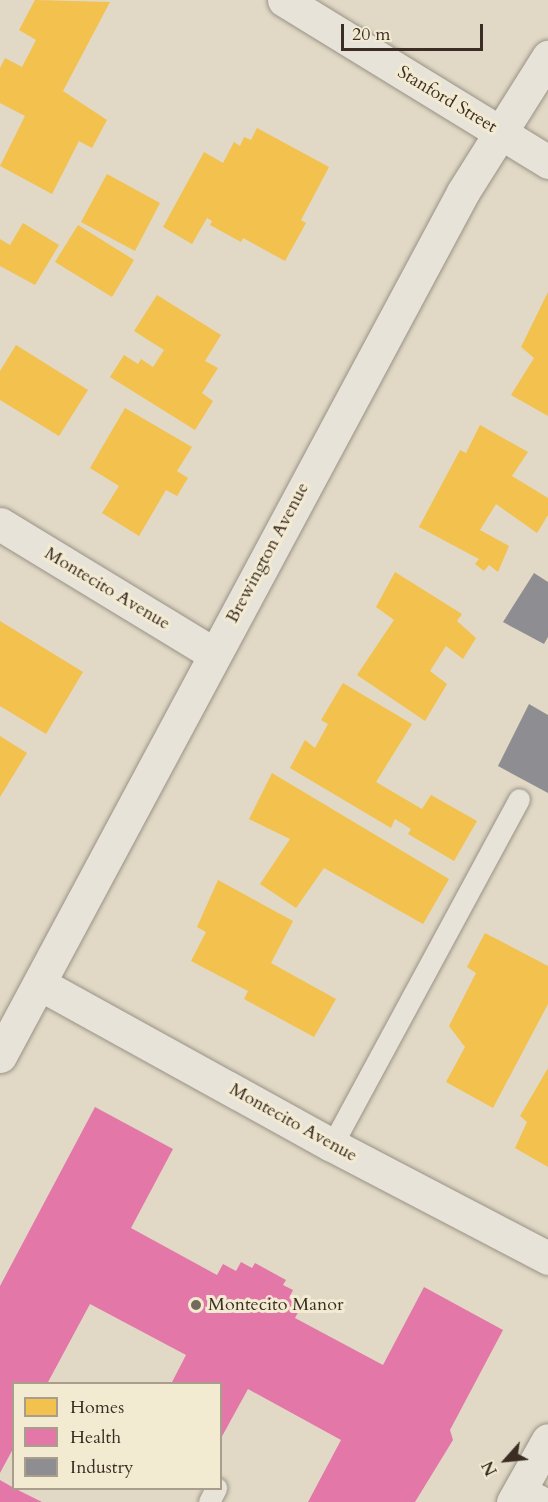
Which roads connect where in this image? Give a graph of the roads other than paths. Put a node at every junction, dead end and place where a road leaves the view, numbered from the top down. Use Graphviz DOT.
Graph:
graph roads {
  1 [pos="284,0"];
  2 [pos="548,57"];
  3 [pos="500,132"];
  4 [pos="548,162"];
  5 [pos="0,524"];
  6 [pos="214,654"];
  7 [pos="519,799"];
  8 [pos="40,984"];
  9 [pos="0,1056"];
  10 [pos="332,1145"];
  11 [pos="548,1258"];
  12 [pos="548,1440"];
  13 [pos="528,1496"];
  1 -- 3 [label="street, Stanford Street"];
  2 -- 3 [label="street, Brewington Avenue"];
  3 -- 4 [label="street, Stanford Street"];
  3 -- 6 [label="street, Brewington Avenue"];
  5 -- 6 [label="street, Montecito Avenue"];
  6 -- 8 [label="street, Brewington Avenue"];
  7 -- 10 [label="lane"];
  8 -- 9 [label="street, Brewington Avenue"];
  8 -- 10 [label="street, Montecito Avenue"];
  10 -- 11 [label="street, Montecito Avenue"];
  12 -- 13 [label="street"];
}
